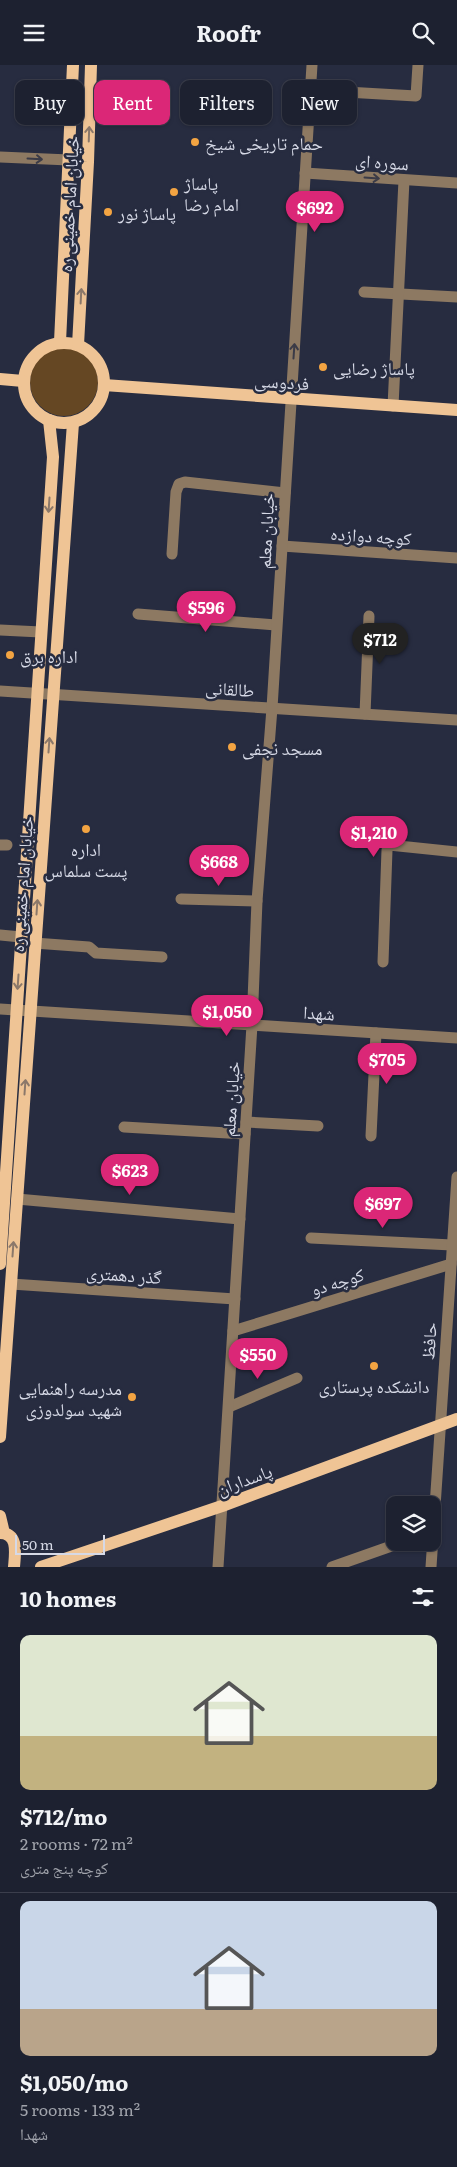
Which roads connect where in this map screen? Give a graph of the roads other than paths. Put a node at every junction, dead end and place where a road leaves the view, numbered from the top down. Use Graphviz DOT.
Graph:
graph roads {
  1 [pos="73,65"];
  2 [pos="91,65"];
  3 [pos="312,65"];
  4 [pos="418,65"];
  5 [pos="311,80"];
  6 [pos="357,93"];
  7 [pos="308,125"];
  8 [pos="0,157"];
  9 [pos="69,160"];
  10 [pos="305,173"];
  11 [pos="404,180"];
  12 [pos="457,183"];
  13 [pos="364,292"];
  14 [pos="398,294"];
  15 [pos="457,297"];
  16 [pos="60,342"];
  17 [pos="78,345"];
  18 [pos="0,379"];
  19 [pos="23,381"];
  20 [pos="104,385"];
  21 [pos="291,400"];
  22 [pos="393,406"];
  23 [pos="457,410"];
  24 [pos="49,420"];
  25 [pos="72,423"];
  26 [pos="285,493"];
  27 [pos="282,546"];
  28 [pos="172,554"];
  29 [pos="457,558"];
  30 [pos="138,614"];
  31 [pos="369,616"];
  32 [pos="276,625"];
  33 [pos="0,630"];
  34 [pos="40,632"];
  35 [pos="0,691"];
  36 [pos="37,693"];
  37 [pos="53,694"];
  38 [pos="272,708"];
  39 [pos="365,714"];
  40 [pos="457,720"];
  41 [pos="457,852"];
  42 [pos="181,899"];
  43 [pos="257,901"];
  44 [pos="0,935"];
  45 [pos="21,937"];
  46 [pos="34,943"];
  47 [pos="162,957"];
  48 [pos="383,962"];
  49 [pos="0,1009"];
  50 [pos="16,1010"];
  51 [pos="30,1011"];
  52 [pos="252,1025"];
  53 [pos="376,1033"];
  54 [pos="457,1038"];
  55 [pos="5,1117"];
  56 [pos="246,1122"];
  57 [pos="318,1126"];
  58 [pos="124,1127"];
  59 [pos="246,1134"];
  60 [pos="371,1136"];
  61 [pos="457,1177"];
  62 [pos="457,1182"];
  63 [pos="17,1199"];
  64 [pos="240,1219"];
  65 [pos="311,1238"];
  66 [pos="452,1245"];
  67 [pos="0,1264"];
  68 [pos="451,1264"];
  69 [pos="11,1284"];
  70 [pos="235,1299"];
  71 [pos="233,1331"];
  72 [pos="297,1378"];
  73 [pos="228,1407"];
  74 [pos="457,1419"];
  75 [pos="440,1425"];
  76 [pos="0,1437"];
  77 [pos="435,1496"];
  78 [pos="222,1505"];
  79 [pos="0,1516"];
  80 [pos="2,1533"];
  81 [pos="386,1548"];
  82 [pos="432,1551"];
  83 [pos="14,1567"];
  84 [pos="40,1567"];
  85 [pos="218,1567"];
  86 [pos="332,1567"];
  87 [pos="431,1567"];
  1 -- 9 [label="main road, خیابان امام خمینی ره"];
  17 -- 2 [label="main road, خیابان امام خمینی ره, one-way"];
  3 -- 5 [label="street, خیابان معلم"];
  4 -- 6 [label="street"];
  7 -- 10 [label="street, خیابان معلم"];
  8 -- 9 [label="street, one-way"];
  9 -- 16 [label="main road, خیابان امام خمینی ره"];
  10 -- 11 [label="street, سوره ای, one-way"];
  21 -- 10 [label="street, خیابان معلم, one-way"];
  11 -- 12 [label="street, سوره ای"];
  11 -- 14 [label="street"];
  13 -- 14 [label="street"];
  14 -- 15 [label="street"];
  14 -- 22 [label="street"];
  16 -- 17 [label="main road"];
  16 -- 19 [label="main road"];
  17 -- 20 [label="main road"];
  18 -- 19 [label="main road"];
  19 -- 24 [label="main road"];
  20 -- 21 [label="main road, فردوسی"];
  20 -- 25 [label="main road"];
  21 -- 22 [label="main road, فردوسی"];
  21 -- 26 [label="street, خیابان معلم"];
  22 -- 23 [label="main road, فردوسی"];
  24 -- 25 [label="main road"];
  24 -- 34 [label="main road, خیابان امام خمینی ره, one-way"];
  25 -- 37 [label="main road, خیابان امام خمینی ره"];
  26 -- 27 [label="street, خیابان معلم"];
  26 -- 28 [label="street"];
  27 -- 29 [label="street, کوچه دوازده"];
  27 -- 32 [label="street, خیابان معلم"];
  30 -- 32 [label="street"];
  31 -- 39 [label="street"];
  32 -- 38 [label="street, خیابان معلم"];
  33 -- 34 [label="street"];
  34 -- 36 [label="main road, خیابان امام خمینی ره"];
  35 -- 36 [label="street, طالقانی"];
  36 -- 37 [label="street, طالقانی"];
  36 -- 45 [label="main road, خیابان امام خمینی ره"];
  37 -- 38 [label="street, طالقانی"];
  46 -- 37 [label="main road, خیابان امام خمینی ره, one-way"];
  38 -- 39 [label="street, طالقانی"];
  38 -- 43 [label="street, خیابان معلم"];
  39 -- 40 [label="street, طالقانی"];
  41 -- 48 [label="street"];
  42 -- 43 [label="street"];
  43 -- 52 [label="street, خیابان معلم"];
  44 -- 45 [label="street"];
  45 -- 50 [label="main road, خیابان امام خمینی ره, one-way"];
  46 -- 47 [label="street"];
  46 -- 51 [label="main road, خیابان امام خمینی ره"];
  49 -- 50 [label="street, شهدا"];
  50 -- 51 [label="street, شهدا"];
  50 -- 55 [label="main road, خیابان امام خمینی ره"];
  51 -- 52 [label="street, شهدا"];
  63 -- 51 [label="main road, خیابان امام خمینی ره, one-way"];
  52 -- 53 [label="street, شهدا"];
  52 -- 56 [label="street, خیابان معلم"];
  53 -- 54 [label="street, شهدا"];
  53 -- 60 [label="street"];
  55 -- 67 [label="main road, خیابان امام خمینی ره"];
  56 -- 57 [label="street"];
  56 -- 59 [label="street, خیابان معلم"];
  58 -- 59 [label="street"];
  59 -- 64 [label="street, خیابان معلم"];
  61 -- 62 [label="street, حافظ"];
  62 -- 66 [label="street, حافظ"];
  63 -- 64 [label="street"];
  69 -- 63 [label="main road, خیابان امام خمینی ره, one-way"];
  64 -- 70 [label="street, خیابان معلم"];
  65 -- 66 [label="street"];
  66 -- 68 [label="street, حافظ"];
  68 -- 71 [label="street, کوچه دو"];
  68 -- 75 [label="street, حافظ"];
  69 -- 70 [label="street, گذر دهمتری"];
  69 -- 76 [label="main road, خیابان امام خمینی ره"];
  70 -- 71 [label="street, خیابان معلم"];
  71 -- 73 [label="street, خیابان معلم"];
  72 -- 73 [label="street"];
  73 -- 78 [label="street, خیابان معلم"];
  74 -- 75 [label="main road, پاسداران"];
  75 -- 77 [label="street, حافظ"];
  75 -- 78 [label="main road, پاسداران"];
  78 -- 84 [label="main road, پاسداران"];
  78 -- 85 [label="street, خیابان معلم"];
  79 -- 80 [label="main road"];
  80 -- 83 [label="main road"];
  81 -- 86 [label="street"];
  82 -- 87 [label="street, حافظ"];
}
